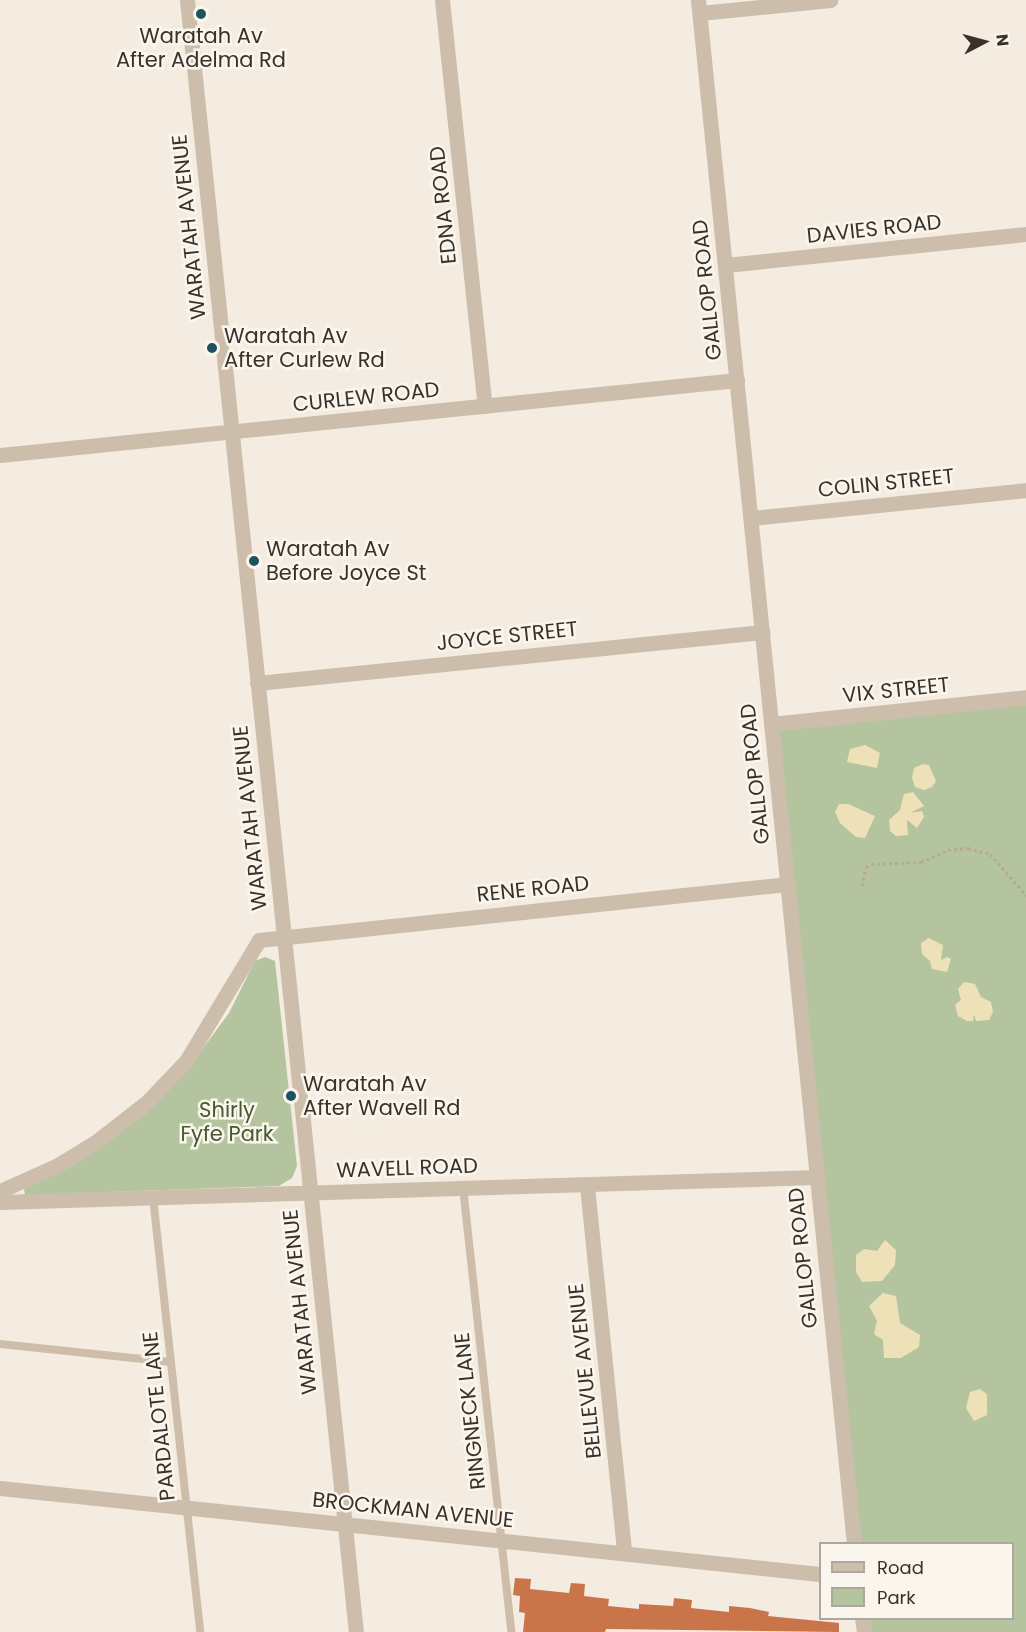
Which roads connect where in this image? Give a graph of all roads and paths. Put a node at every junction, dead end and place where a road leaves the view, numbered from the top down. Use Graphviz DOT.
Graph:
graph roads {
  1 [pos="187,0"];
  2 [pos="442,0"];
  3 [pos="830,0"];
  4 [pos="699,7"];
  5 [pos="1026,234"];
  6 [pos="726,266"];
  7 [pos="737,380"];
  8 [pos="485,406"];
  9 [pos="231,431"];
  10 [pos="0,455"];
  11 [pos="1026,490"];
  12 [pos="751,518"];
  13 [pos="762,632"];
  14 [pos="257,683"];
  15 [pos="1026,697"];
  16 [pos="771,724"];
  17 [pos="787,884"];
  18 [pos="862,886"];
  19 [pos="1026,896"];
  20 [pos="284,936"];
  21 [pos="816,1177"];
  22 [pos="587,1186"];
  23 [pos="463,1187"];
  24 [pos="0,1191"];
  25 [pos="309,1192"];
  26 [pos="153,1197"];
  27 [pos="0,1202"];
  28 [pos="0,1344"];
  29 [pos="171,1362"];
  30 [pos="0,1488"];
  31 [pos="186,1506"];
  32 [pos="345,1524"];
  33 [pos="503,1540"];
  34 [pos="854,1542"];
  35 [pos="624,1553"];
  36 [pos="819,1574"];
  37 [pos="200,1632"];
  38 [pos="356,1632"];
  39 [pos="511,1632"];
  1 -- 9 [label="street, WARATAH AVENUE"];
  2 -- 8 [label="street, EDNA ROAD"];
  3 -- 4 [label="street"];
  4 -- 6 [label="street, GALLOP ROAD"];
  5 -- 6 [label="street, DAVIES ROAD"];
  6 -- 7 [label="street, GALLOP ROAD"];
  7 -- 8 [label="street, CURLEW ROAD"];
  7 -- 12 [label="street, GALLOP ROAD"];
  8 -- 9 [label="street, CURLEW ROAD"];
  9 -- 10 [label="street, CURLEW ROAD"];
  9 -- 14 [label="street, WARATAH AVENUE"];
  11 -- 12 [label="street, COLIN STREET"];
  12 -- 13 [label="street, GALLOP ROAD"];
  13 -- 14 [label="street, JOYCE STREET"];
  13 -- 16 [label="street, GALLOP ROAD"];
  14 -- 20 [label="street, WARATAH AVENUE"];
  15 -- 16 [label="street, VIX STREET"];
  16 -- 17 [label="street, GALLOP ROAD"];
  17 -- 20 [label="street, RENE ROAD"];
  17 -- 21 [label="street, GALLOP ROAD"];
  18 -- 19 [label="path"];
  20 -- 24 [label="street, RENE ROAD"];
  20 -- 25 [label="street, WARATAH AVENUE"];
  21 -- 22 [label="street, WAVELL ROAD"];
  21 -- 34 [label="street, GALLOP ROAD"];
  22 -- 23 [label="street, WAVELL ROAD"];
  22 -- 35 [label="street, BELLEVUE AVENUE"];
  23 -- 25 [label="street, WAVELL ROAD"];
  23 -- 33 [label="lane, RINGNECK LANE"];
  25 -- 26 [label="street, WAVELL ROAD"];
  25 -- 32 [label="street, WARATAH AVENUE"];
  26 -- 27 [label="street, WAVELL ROAD"];
  26 -- 29 [label="lane, PARDALOTE LANE"];
  28 -- 29 [label="lane"];
  29 -- 31 [label="lane, PARDALOTE LANE"];
  30 -- 31 [label="street, BROCKMAN AVENUE"];
  31 -- 32 [label="street, BROCKMAN AVENUE"];
  31 -- 37 [label="lane, PARDALOTE LANE"];
  32 -- 33 [label="street, BROCKMAN AVENUE"];
  32 -- 38 [label="street, WARATAH AVENUE"];
  33 -- 35 [label="street, BROCKMAN AVENUE"];
  33 -- 39 [label="lane, RINGNECK LANE"];
  35 -- 36 [label="street, BROCKMAN AVENUE"];
}
